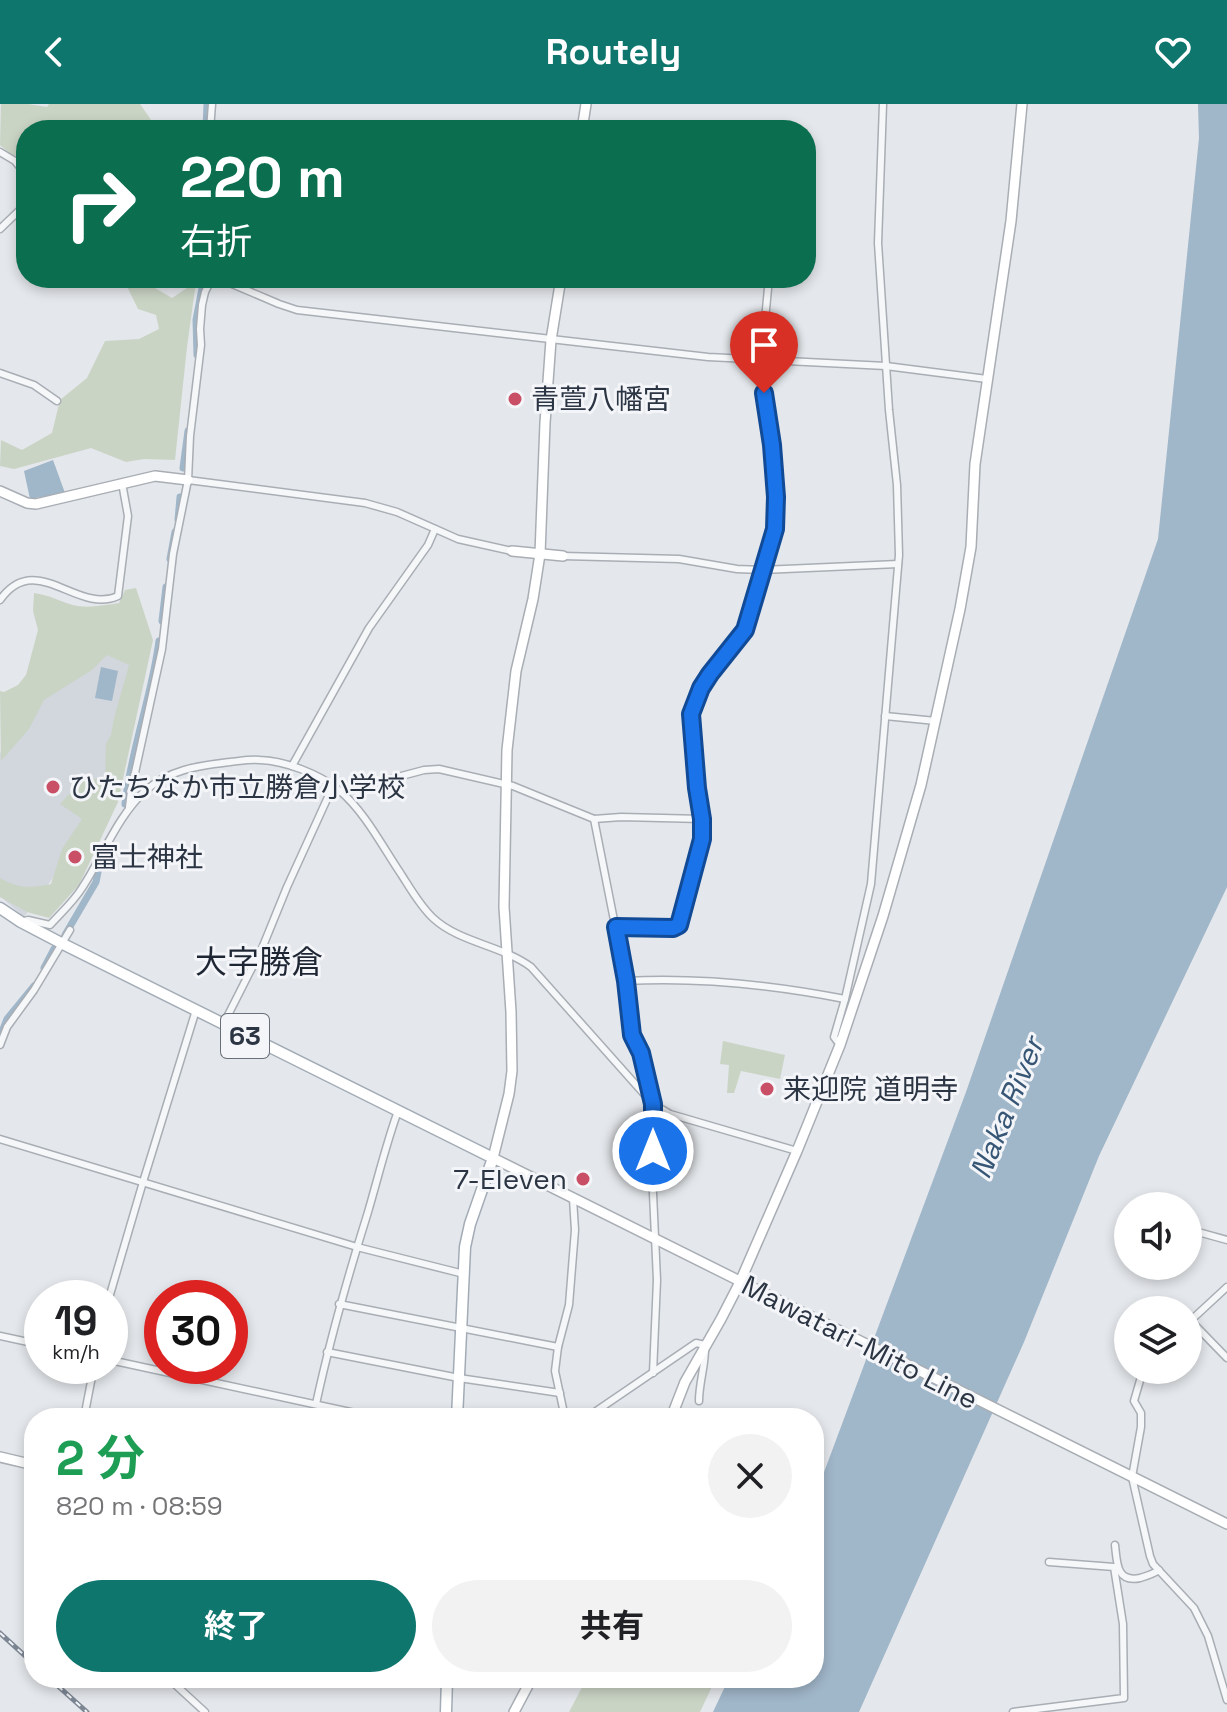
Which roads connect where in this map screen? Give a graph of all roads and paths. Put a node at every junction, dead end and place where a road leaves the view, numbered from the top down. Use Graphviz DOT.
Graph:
graph roads {
  1 [pos="883,104"];
  2 [pos="1022,104"];
  3 [pos="16,214"];
  4 [pos="0,229"];
  5 [pos="207,288"];
  6 [pos="241,288"];
  7 [pos="559,288"];
  8 [pos="768,288"];
  9 [pos="551,340"];
  10 [pos="761,361"];
  11 [pos="886,366"];
  12 [pos="0,373"];
  13 [pos="987,379"];
  14 [pos="57,401"];
  15 [pos="188,480"];
  16 [pos="122,483"];
  17 [pos="0,491"];
  18 [pos="435,529"];
  19 [pos="512,551"];
  20 [pos="540,554"];
  21 [pos="563,556"];
  22 [pos="898,564"];
  23 [pos="762,570"];
  24 [pos="0,600"];
  25 [pos="885,716"];
  26 [pos="936,721"];
  27 [pos="292,766"];
  28 [pos="505,784"];
  29 [pos="333,786"];
  30 [pos="341,792"];
  31 [pos="129,807"];
  32 [pos="594,819"];
  33 [pos="702,819"];
  34 [pos="0,908"];
  35 [pos="21,922"];
  36 [pos="616,927"];
  37 [pos="70,930"];
  38 [pos="63,944"];
  39 [pos="507,953"];
  40 [pos="626,981"];
  41 [pos="845,999"];
  42 [pos="196,1010"];
  43 [pos="223,1025"];
  44 [pos="0,1045"];
  45 [pos="840,1045"];
  46 [pos="653,1104"];
  47 [pos="398,1111"];
  48 [pos="0,1139"];
  49 [pos="797,1151"];
  50 [pos="493,1158"];
  51 [pos="143,1182"];
  52 [pos="573,1199"];
  53 [pos="1202,1233"];
  54 [pos="655,1240"];
  55 [pos="1227,1240"];
  56 [pos="357,1247"];
  57 [pos="464,1274"];
  58 [pos="114,1280"];
  59 [pos="740,1282"];
  60 [pos="1227,1287"];
  61 [pos="339,1304"];
  62 [pos="1202,1310"];
  63 [pos="461,1330"];
  64 [pos="1202,1334"];
  65 [pos="0,1336"];
  66 [pos="24,1341"];
  67 [pos="705,1345"];
  68 [pos="558,1347"];
  69 [pos="327,1352"];
  70 [pos="1227,1358"];
  71 [pos="128,1364"];
  72 [pos="653,1373"];
  73 [pos="459,1378"];
  74 [pos="91,1384"];
  75 [pos="1139,1384"];
  76 [pos="560,1393"];
  77 [pos="699,1401"];
  78 [pos="316,1404"];
  79 [pos="86,1408"];
  80 [pos="334,1408"];
  81 [pos="458,1408"];
  82 [pos="563,1408"];
  83 [pos="600,1408"];
  84 [pos="675,1408"];
  85 [pos="0,1457"];
  86 [pos="24,1463"];
  87 [pos="1132,1477"];
  88 [pos="1227,1524"];
  89 [pos="1115,1545"];
  90 [pos="1049,1562"];
  91 [pos="1159,1570"];
  92 [pos="179,1688"];
  93 [pos="447,1688"];
  94 [pos="527,1688"];
  95 [pos="1227,1700"];
  96 [pos="205,1712"];
  97 [pos="446,1712"];
  98 [pos="514,1712"];
  99 [pos="1013,1712"];
  1 -- 11 [label="street"];
  2 -- 13 [label="street"];
  3 -- 4 [label="street"];
  5 -- 15 [label="street"];
  6 -- 9 [label="street"];
  7 -- 9 [label="street"];
  8 -- 10 [label="street"];
  9 -- 10 [label="street"];
  9 -- 20 [label="street"];
  10 -- 11 [label="street"];
  10 -- 23 [label="street"];
  11 -- 13 [label="street"];
  11 -- 22 [label="street"];
  12 -- 14 [label="street"];
  13 -- 26 [label="street"];
  15 -- 16 [label="street"];
  15 -- 18 [label="street"];
  15 -- 31 [label="street"];
  16 -- 17 [label="street"];
  16 -- 24 [label="street"];
  18 -- 19 [label="street"];
  18 -- 27 [label="street"];
  19 -- 20 [label="street"];
  20 -- 21 [label="street"];
  20 -- 28 [label="street"];
  21 -- 23 [label="street"];
  22 -- 23 [label="street"];
  22 -- 25 [label="street"];
  23 -- 33 [label="street"];
  25 -- 26 [label="street"];
  25 -- 41 [label="street"];
  26 -- 45 [label="street"];
  27 -- 29 [label="street"];
  27 -- 31 [label="street"];
  28 -- 30 [label="street"];
  28 -- 32 [label="street"];
  28 -- 39 [label="street"];
  29 -- 30 [label="street"];
  29 -- 43 [label="street"];
  30 -- 39 [label="street"];
  31 -- 35 [label="street"];
  32 -- 33 [label="street"];
  32 -- 36 [label="street"];
  33 -- 36 [label="street"];
  34 -- 35 [label="main road, 63"];
  35 -- 38 [label="main road, 63"];
  36 -- 40 [label="street"];
  37 -- 38 [label="street"];
  38 -- 42 [label="main road, 63"];
  38 -- 44 [label="street"];
  39 -- 46 [label="street"];
  39 -- 50 [label="street"];
  40 -- 41 [label="street"];
  40 -- 46 [label="street"];
  41 -- 45 [label="street"];
  42 -- 43 [label="main road, 63"];
  42 -- 51 [label="street"];
  43 -- 47 [label="main road, 63"];
  45 -- 49 [label="street"];
  46 -- 49 [label="street"];
  46 -- 54 [label="street"];
  47 -- 50 [label="main road, 63"];
  47 -- 56 [label="street"];
  48 -- 51 [label="street"];
  49 -- 59 [label="street"];
  50 -- 52 [label="street, Mawatari-Mito Line"];
  50 -- 57 [label="main road"];
  51 -- 56 [label="street"];
  51 -- 58 [label="street"];
  52 -- 54 [label="street, Mawatari-Mito Line"];
  52 -- 68 [label="street"];
  53 -- 55 [label="street"];
  54 -- 59 [label="street, Mawatari-Mito Line"];
  54 -- 72 [label="street"];
  56 -- 57 [label="street"];
  56 -- 61 [label="street"];
  57 -- 63 [label="main road"];
  59 -- 67 [label="street"];
  59 -- 87 [label="street, Mawatari-Mito Line"];
  60 -- 62 [label="street"];
  61 -- 63 [label="street"];
  61 -- 69 [label="street"];
  63 -- 68 [label="street"];
  63 -- 73 [label="main road"];
  64 -- 70 [label="street"];
  65 -- 66 [label="street"];
  67 -- 72 [label="street"];
  67 -- 77 [label="street"];
  67 -- 84 [label="street"];
  68 -- 76 [label="street"];
  69 -- 73 [label="street"];
  69 -- 78 [label="street"];
  71 -- 78 [label="street"];
  72 -- 83 [label="street"];
  73 -- 76 [label="street"];
  73 -- 81 [label="main road"];
  74 -- 79 [label="street"];
  75 -- 87 [label="street"];
  76 -- 82 [label="street"];
  78 -- 80 [label="street"];
  85 -- 86 [label="street"];
  87 -- 88 [label="street, Mawatari-Mito Line"];
  87 -- 91 [label="street"];
  89 -- 91 [label="street"];
  90 -- 99 [label="street"];
  91 -- 95 [label="street"];
  92 -- 96 [label="street"];
  93 -- 97 [label="main road"];
  94 -- 98 [label="street"];
}
